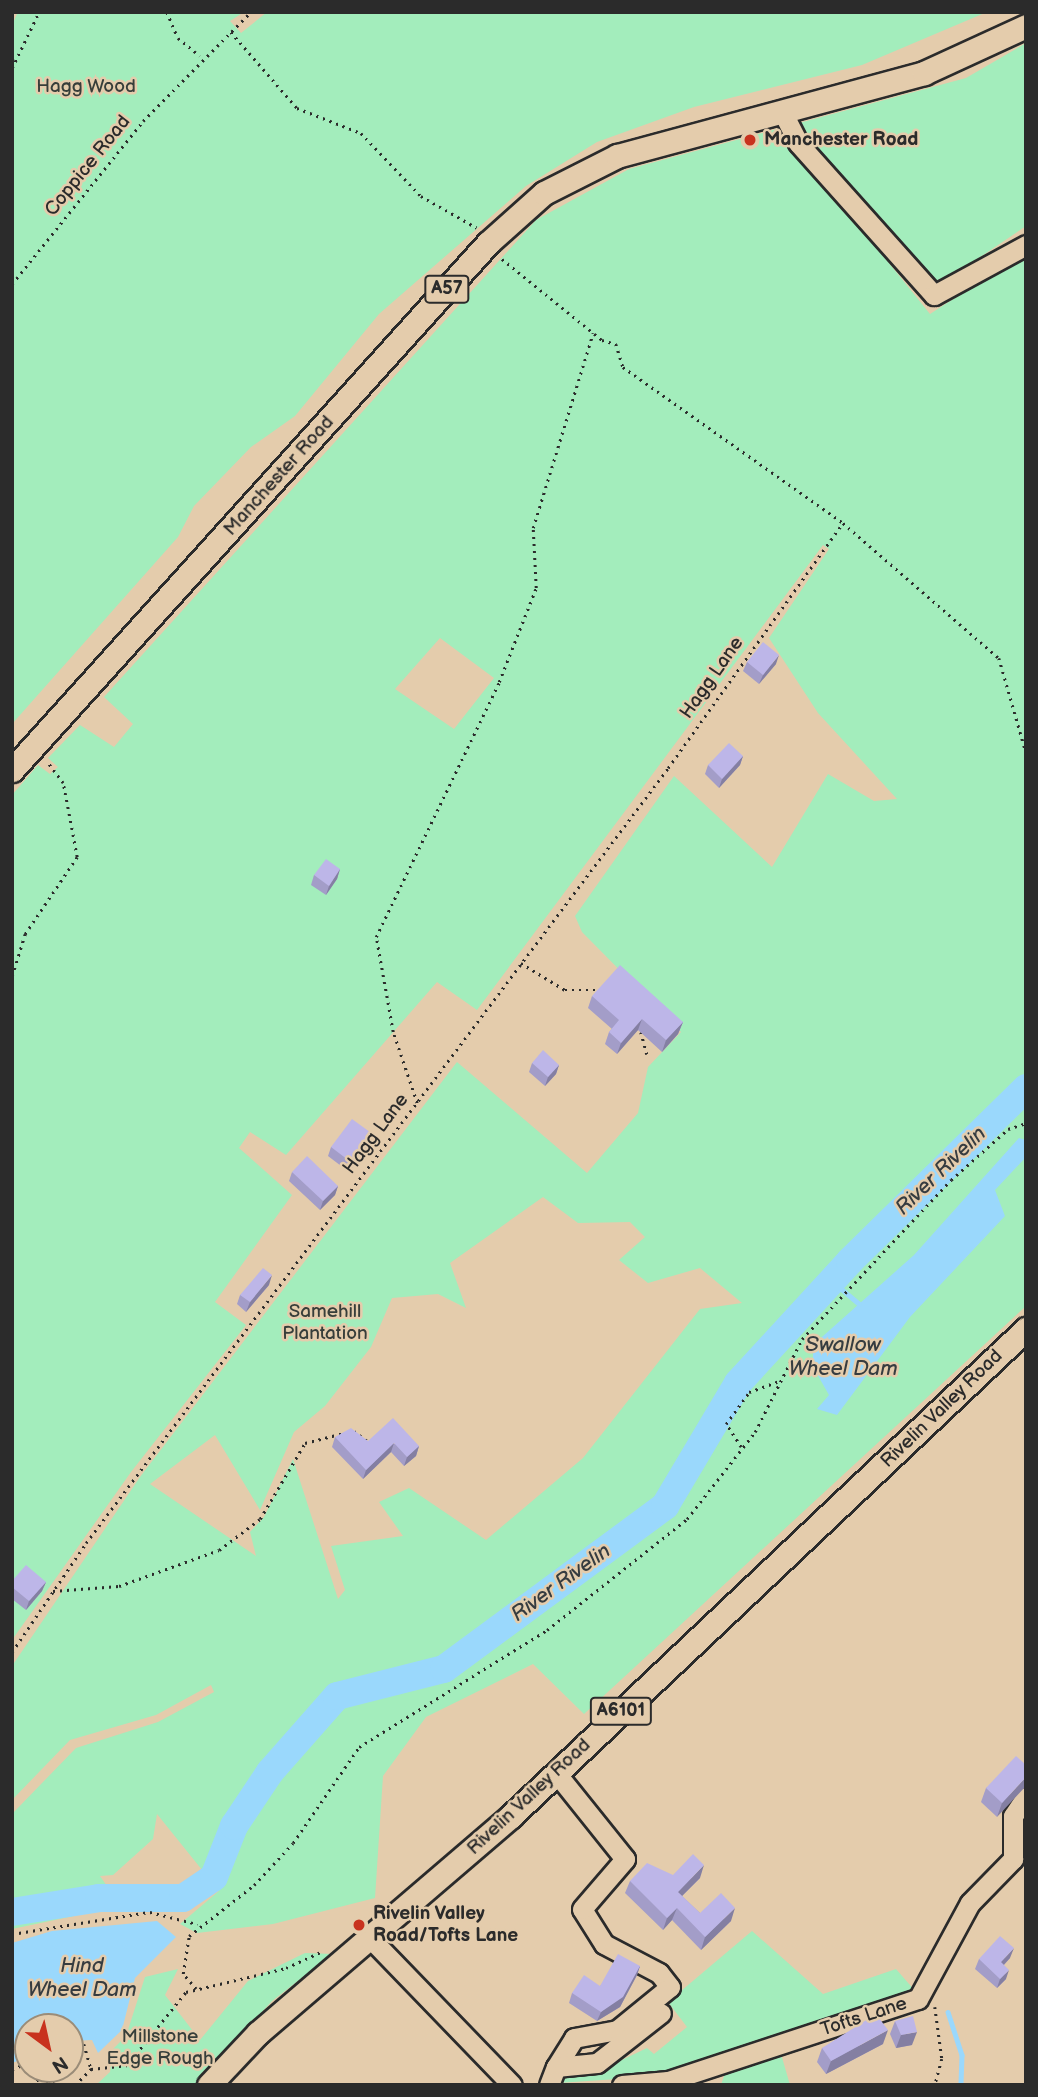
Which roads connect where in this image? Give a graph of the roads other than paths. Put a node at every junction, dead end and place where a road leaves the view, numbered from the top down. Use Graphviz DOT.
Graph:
graph roads {
  1 [pos="1026,26"];
  2 [pos="783,113"];
  3 [pos="1026,246"];
  4 [pos="12,770"];
  5 [pos="1026,1329"];
  6 [pos="556,1773"];
  7 [pos="1026,1797"];
  8 [pos="370,1938"];
  9 [pos="661,2013"];
  10 [pos="552,2076"];
  11 [pos="209,2085"];
  12 [pos="512,2085"];
  13 [pos="622,2085"];
  1 -- 2 [label="main road, Manchester Road / A57"];
  2 -- 3 [label="street"];
  2 -- 4 [label="main road, Manchester Road / A57"];
  5 -- 6 [label="main road, Rivelin Valley Road / A6101"];
  6 -- 8 [label="main road, Rivelin Valley Road / A6101"];
  6 -- 10 [label="street"];
  7 -- 13 [label="street, Tofts Lane"];
  8 -- 11 [label="main road, Rivelin Valley Road / A6101"];
  8 -- 12 [label="street"];
  9 -- 10 [label="street"];
}
